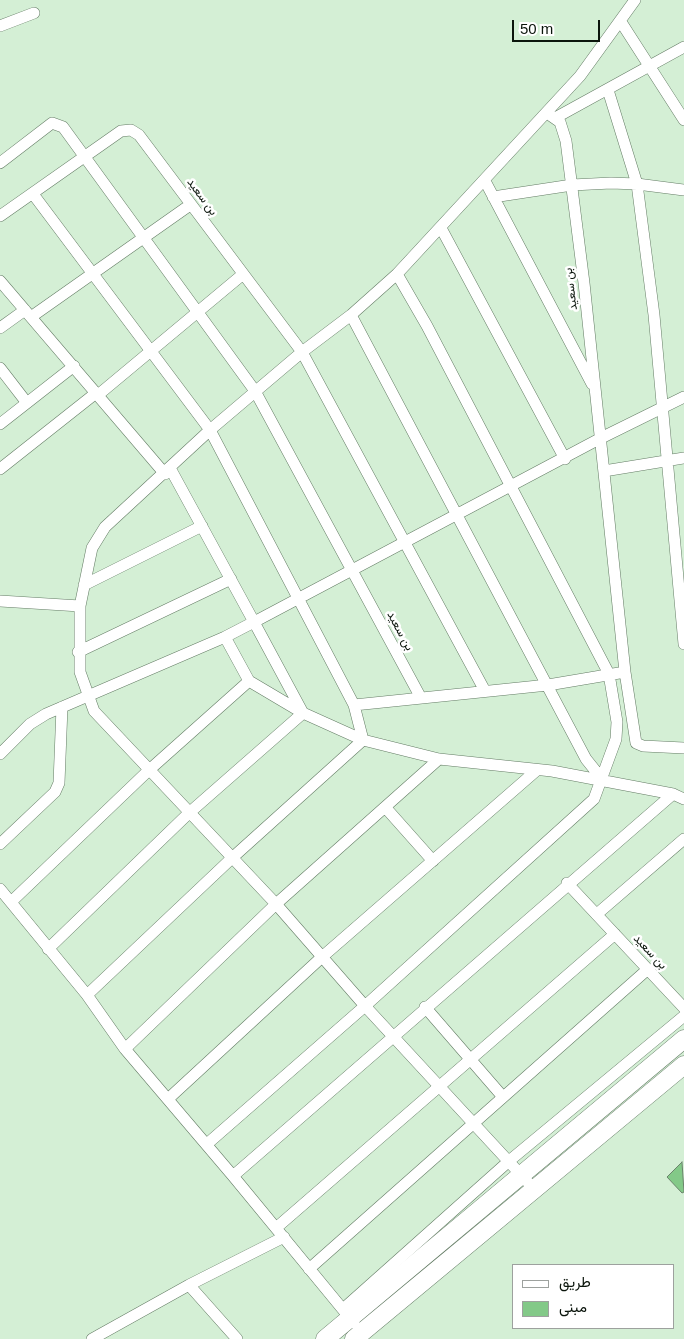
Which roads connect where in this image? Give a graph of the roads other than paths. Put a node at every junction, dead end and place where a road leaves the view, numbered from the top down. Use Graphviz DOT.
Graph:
graph roads {
  1 [pos="635,0"];
  2 [pos="34,13"];
  3 [pos="621,22"];
  4 [pos="0,26"];
  5 [pos="684,47"];
  6 [pos="651,66"];
  7 [pos="608,90"];
  8 [pos="551,115"];
  9 [pos="684,120"];
  10 [pos="83,157"];
  11 [pos="0,163"];
  12 [pos="484,181"];
  13 [pos="637,184"];
  14 [pos="572,185"];
  15 [pos="684,190"];
  16 [pos="32,194"];
  17 [pos="493,197"];
  18 [pos="190,205"];
  19 [pos="0,216"];
  20 [pos="440,228"];
  21 [pos="142,238"];
  22 [pos="92,273"];
  23 [pos="242,274"];
  24 [pos="397,274"];
  25 [pos="0,281"];
  26 [pos="196,311"];
  27 [pos="28,313"];
  28 [pos="352,314"];
  29 [pos="0,328"];
  30 [pos="150,350"];
  31 [pos="302,352"];
  32 [pos="74,366"];
  33 [pos="2,376"];
  34 [pos="596,390"];
  35 [pos="255,391"];
  36 [pos="97,394"];
  37 [pos="684,397"];
  38 [pos="27,403"];
  39 [pos="663,408"];
  40 [pos="0,424"];
  41 [pos="210,430"];
  42 [pos="601,438"];
  43 [pos="684,458"];
  44 [pos="564,459"];
  45 [pos="668,460"];
  46 [pos="0,469"];
  47 [pos="167,471"];
  48 [pos="604,471"];
  49 [pos="511,487"];
  50 [pos="457,514"];
  51 [pos="202,526"];
  52 [pos="404,541"];
  53 [pos="351,570"];
  54 [pos="231,578"];
  55 [pos="84,585"];
  56 [pos="299,597"];
  57 [pos="0,600"];
  58 [pos="80,606"];
  59 [pos="254,622"];
  60 [pos="226,637"];
  61 [pos="684,644"];
  62 [pos="78,652"];
  63 [pos="625,672"];
  64 [pos="609,674"];
  65 [pos="249,681"];
  66 [pos="548,685"];
  67 [pos="485,692"];
  68 [pos="87,695"];
  69 [pos="421,698"];
  70 [pos="354,705"];
  71 [pos="62,707"];
  72 [pos="302,713"];
  73 [pos="363,740"];
  74 [pos="684,748"];
  75 [pos="0,754"];
  76 [pos="439,759"];
  77 [pos="537,770"];
  78 [pos="148,771"];
  79 [pos="601,781"];
  80 [pos="672,794"];
  81 [pos="684,799"];
  82 [pos="385,806"];
  83 [pos="189,813"];
  84 [pos="684,839"];
  85 [pos="0,844"];
  86 [pos="232,858"];
  87 [pos="433,861"];
  88 [pos="568,883"];
  89 [pos="0,889"];
  90 [pos="11,902"];
  91 [pos="276,904"];
  92 [pos="597,914"];
  93 [pos="615,934"];
  94 [pos="48,949"];
  95 [pos="322,957"];
  96 [pos="648,969"];
  97 [pos="87,995"];
  98 [pos="366,1006"];
  99 [pos="425,1007"];
  100 [pos="684,1008"];
  101 [pos="684,1016"];
  102 [pos="393,1035"];
  103 [pos="684,1040"];
  104 [pos="125,1049"];
  105 [pos="471,1060"];
  106 [pos="684,1065"];
  107 [pos="440,1087"];
  108 [pos="503,1097"];
  109 [pos="168,1099"];
  110 [pos="472,1124"];
  111 [pos="207,1144"];
  112 [pos="509,1161"];
  113 [pos="233,1176"];
  114 [pos="522,1176"];
  115 [pos="536,1190"];
  116 [pos="280,1233"];
  117 [pos="309,1269"];
  118 [pos="189,1285"];
  119 [pos="346,1313"];
  120 [pos="357,1336"];
  121 [pos="92,1339"];
  122 [pos="236,1339"];
  123 [pos="325,1339"];
  1 -- 3 [label="street"];
  2 -- 4 [label="street"];
  3 -- 6 [label="street"];
  3 -- 8 [label="street"];
  5 -- 6 [label="street"];
  6 -- 7 [label="street"];
  6 -- 9 [label="street"];
  7 -- 8 [label="street"];
  7 -- 13 [label="street"];
  8 -- 12 [label="street"];
  8 -- 14 [label="street, بن سعيد"];
  10 -- 11 [label="street, بن سعيد"];
  10 -- 16 [label="street"];
  10 -- 18 [label="street, بن سعيد"];
  10 -- 21 [label="street, بن سعيد"];
  12 -- 17 [label="street"];
  12 -- 20 [label="street"];
  13 -- 14 [label="street"];
  13 -- 15 [label="street"];
  13 -- 39 [label="street"];
  14 -- 17 [label="street"];
  14 -- 34 [label="street, بن سعيد"];
  16 -- 19 [label="street"];
  16 -- 22 [label="street"];
  17 -- 34 [label="street"];
  18 -- 21 [label="street"];
  18 -- 23 [label="street, بن سعيد"];
  20 -- 24 [label="street"];
  20 -- 44 [label="street"];
  21 -- 22 [label="street"];
  21 -- 26 [label="street, بن سعيد"];
  22 -- 27 [label="street"];
  22 -- 30 [label="street"];
  23 -- 26 [label="street"];
  23 -- 31 [label="street, بن سعيد"];
  24 -- 28 [label="street"];
  24 -- 49 [label="street"];
  25 -- 27 [label="street"];
  26 -- 30 [label="street"];
  26 -- 35 [label="street, بن سعيد"];
  27 -- 29 [label="street"];
  27 -- 32 [label="street"];
  28 -- 31 [label="street"];
  28 -- 50 [label="street"];
  30 -- 36 [label="street"];
  30 -- 41 [label="street"];
  31 -- 35 [label="street"];
  31 -- 52 [label="street, بن سعيد"];
  32 -- 36 [label="street"];
  32 -- 38 [label="street"];
  33 -- 38 [label="street"];
  34 -- 42 [label="street, بن سعيد"];
  35 -- 41 [label="street"];
  35 -- 53 [label="street, بن سعيد"];
  36 -- 46 [label="street"];
  36 -- 47 [label="street"];
  37 -- 39 [label="street"];
  38 -- 40 [label="street"];
  39 -- 42 [label="street"];
  39 -- 45 [label="street"];
  41 -- 47 [label="street"];
  41 -- 56 [label="street"];
  42 -- 44 [label="street"];
  42 -- 48 [label="street, بن سعيد"];
  43 -- 45 [label="street"];
  44 -- 49 [label="street"];
  45 -- 48 [label="street"];
  45 -- 61 [label="street"];
  47 -- 51 [label="street"];
  47 -- 55 [label="street"];
  48 -- 63 [label="street, بن سعيد"];
  49 -- 50 [label="street"];
  49 -- 64 [label="street"];
  50 -- 52 [label="street"];
  50 -- 66 [label="street"];
  51 -- 54 [label="street"];
  51 -- 55 [label="street"];
  52 -- 53 [label="street"];
  52 -- 67 [label="street, بن سعيد"];
  53 -- 56 [label="street"];
  53 -- 69 [label="street, بن سعيد"];
  54 -- 59 [label="street"];
  54 -- 62 [label="street"];
  55 -- 58 [label="street"];
  56 -- 59 [label="street"];
  56 -- 70 [label="street"];
  57 -- 58 [label="street"];
  58 -- 62 [label="street"];
  59 -- 60 [label="street"];
  59 -- 72 [label="street"];
  60 -- 65 [label="street"];
  60 -- 68 [label="street"];
  62 -- 68 [label="street"];
  63 -- 64 [label="street"];
  63 -- 74 [label="street, بن سعيد"];
  64 -- 66 [label="street"];
  64 -- 79 [label="street"];
  65 -- 72 [label="street"];
  65 -- 78 [label="street"];
  66 -- 67 [label="street"];
  66 -- 79 [label="street"];
  67 -- 69 [label="street"];
  68 -- 71 [label="street"];
  68 -- 78 [label="street"];
  69 -- 70 [label="street"];
  70 -- 73 [label="street"];
  71 -- 75 [label="street"];
  71 -- 85 [label="street"];
  72 -- 73 [label="street"];
  72 -- 83 [label="street"];
  73 -- 76 [label="street"];
  73 -- 86 [label="street"];
  76 -- 77 [label="street"];
  76 -- 82 [label="street"];
  77 -- 79 [label="street"];
  77 -- 87 [label="street"];
  78 -- 83 [label="street"];
  78 -- 90 [label="street"];
  79 -- 80 [label="street"];
  79 -- 98 [label="street"];
  80 -- 81 [label="street"];
  80 -- 88 [label="street"];
  82 -- 87 [label="street"];
  82 -- 91 [label="street"];
  83 -- 86 [label="street"];
  83 -- 94 [label="street"];
  84 -- 92 [label="street"];
  86 -- 91 [label="street"];
  86 -- 97 [label="street"];
  87 -- 95 [label="street"];
  88 -- 92 [label="street, بن سعيد"];
  88 -- 99 [label="street"];
  89 -- 90 [label="street"];
  90 -- 94 [label="street"];
  91 -- 95 [label="street"];
  91 -- 104 [label="street"];
  92 -- 93 [label="street, بن سعيد"];
  93 -- 96 [label="street, بن سعيد"];
  93 -- 105 [label="street"];
  94 -- 97 [label="street"];
  95 -- 98 [label="street"];
  95 -- 109 [label="street"];
  96 -- 100 [label="street, بن سعيد"];
  96 -- 108 [label="street"];
  97 -- 104 [label="street"];
  98 -- 102 [label="street"];
  98 -- 111 [label="street"];
  99 -- 102 [label="street"];
  99 -- 105 [label="street"];
  101 -- 112 [label="street"];
  102 -- 107 [label="street"];
  102 -- 113 [label="street"];
  103 -- 114 [label="main road"];
  104 -- 109 [label="street"];
  105 -- 107 [label="street"];
  105 -- 108 [label="street"];
  106 -- 115 [label="main road"];
  107 -- 110 [label="street"];
  107 -- 116 [label="street"];
  108 -- 110 [label="street"];
  109 -- 111 [label="street"];
  110 -- 112 [label="street"];
  110 -- 117 [label="street"];
  111 -- 113 [label="street"];
  112 -- 114 [label="street"];
  112 -- 119 [label="street"];
  113 -- 116 [label="street"];
  114 -- 115 [label="street"];
  114 -- 119 [label="main road"];
  115 -- 120 [label="main road"];
  116 -- 117 [label="street"];
  116 -- 118 [label="street"];
  117 -- 119 [label="street"];
  118 -- 121 [label="street"];
  118 -- 122 [label="street"];
  119 -- 120 [label="street"];
  119 -- 123 [label="main road"];
}
